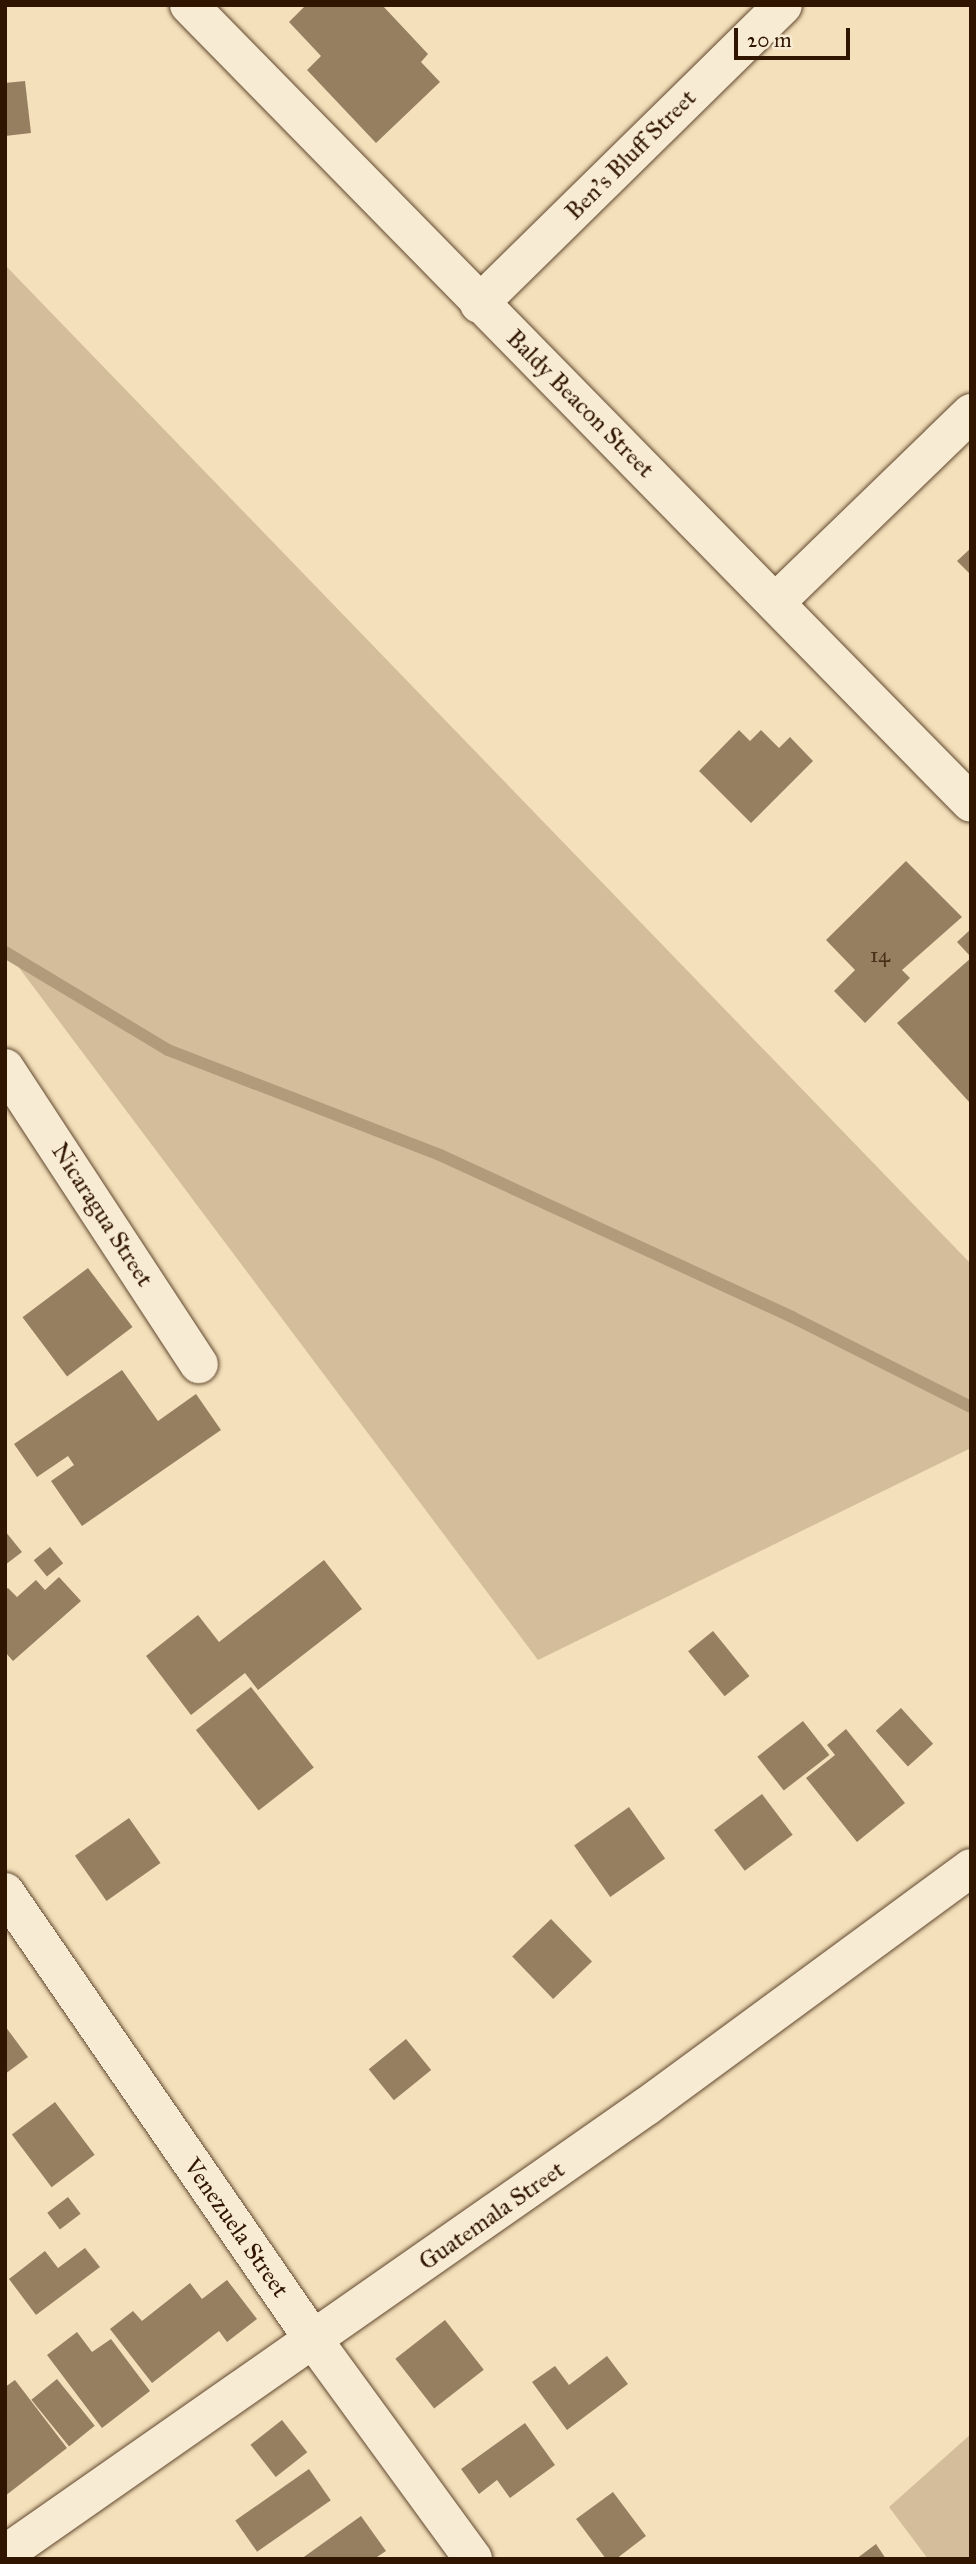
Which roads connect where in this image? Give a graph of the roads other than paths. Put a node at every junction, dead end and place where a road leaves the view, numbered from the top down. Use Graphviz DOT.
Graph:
graph roads {
  1 [pos="189,5"];
  2 [pos="783,5"];
  3 [pos="480,304"];
  4 [pos="971,414"];
  5 [pos="777,601"];
  6 [pos="971,803"];
  7 [pos="5,1068"];
  8 [pos="199,1364"];
  9 [pos="971,1868"];
  10 [pos="5,1892"];
  11 [pos="315,2342"];
  12 [pos="5,2554"];
  13 [pos="473,2559"];
  1 -- 3 [label="street, Baldy Beacon Street"];
  2 -- 3 [label="street, Ben's Bluff Street"];
  3 -- 5 [label="street, Baldy Beacon Street"];
  4 -- 5 [label="street"];
  5 -- 6 [label="street, Baldy Beacon Street"];
  7 -- 8 [label="street, Nicaragua Street"];
  9 -- 11 [label="street, Guatemala Street"];
  10 -- 11 [label="street, Venezuela Street"];
  11 -- 12 [label="street, Guatemala Street"];
  11 -- 13 [label="street, Venezuela Street"];
}
